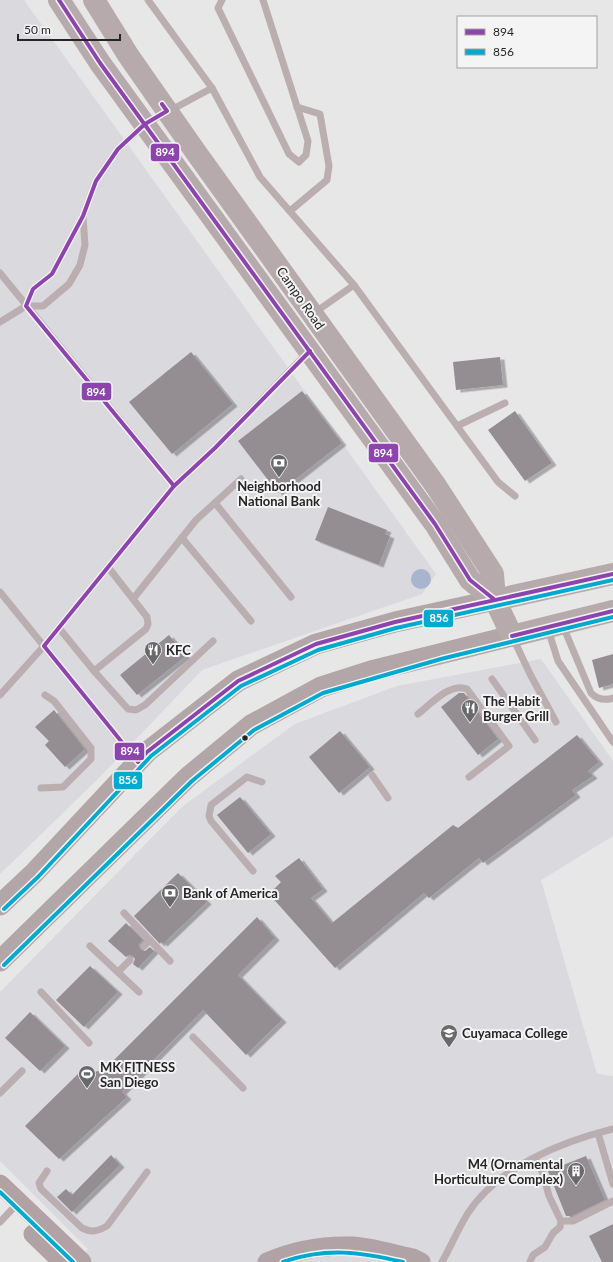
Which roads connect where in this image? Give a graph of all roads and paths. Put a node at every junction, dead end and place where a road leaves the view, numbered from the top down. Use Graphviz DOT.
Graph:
graph roads {
  1 [pos="59,0"];
  2 [pos="94,0"];
  3 [pos="148,0"];
  4 [pos="222,0"];
  5 [pos="263,0"];
  6 [pos="212,88"];
  7 [pos="297,107"];
  8 [pos="167,111"];
  9 [pos="145,124"];
  10 [pos="290,211"];
  11 [pos="83,216"];
  12 [pos="0,273"];
  13 [pos="354,285"];
  14 [pos="26,306"];
  15 [pos="312,314"];
  16 [pos="0,322"];
  17 [pos="310,351"];
  18 [pos="505,403"];
  19 [pos="457,426"];
  20 [pos="241,479"];
  21 [pos="174,486"];
  22 [pos="515,496"];
  23 [pos="215,503"];
  24 [pos="182,538"];
  25 [pos="108,567"];
  26 [pos="613,574"];
  27 [pos="0,592"];
  28 [pos="291,597"];
  29 [pos="133,599"];
  30 [pos="495,600"];
  31 [pos="613,611"];
  32 [pos="251,621"];
  33 [pos="555,626"];
  34 [pos="59,628"];
  35 [pos="512,636"];
  36 [pos="212,641"];
  37 [pos="44,646"];
  38 [pos="94,671"];
  39 [pos="492,679"];
  40 [pos="0,695"];
  41 [pos="46,695"];
  42 [pos="613,698"];
  43 [pos="418,714"];
  44 [pos="556,722"];
  45 [pos="535,740"];
  46 [pos="613,742"];
  47 [pos="138,762"];
  48 [pos="372,775"];
  49 [pos="469,777"];
  50 [pos="262,782"];
  51 [pos="41,788"];
  52 [pos="388,798"];
  53 [pos="253,871"];
  54 [pos="0,905"];
  55 [pos="124,913"];
  56 [pos="150,940"];
  57 [pos="90,946"];
  58 [pos="144,946"];
  59 [pos="130,960"];
  60 [pos="0,961"];
  61 [pos="170,961"];
  62 [pos="118,972"];
  63 [pos="41,992"];
  64 [pos="139,992"];
  65 [pos="193,1037"];
  66 [pos="89,1043"];
  67 [pos="22,1071"];
  68 [pos="243,1088"];
  69 [pos="0,1093"];
  70 [pos="613,1129"];
  71 [pos="598,1133"];
  72 [pos="535,1158"];
  73 [pos="47,1171"];
  74 [pos="147,1172"];
  75 [pos="0,1184"];
  76 [pos="613,1184"];
  77 [pos="613,1201"];
  78 [pos="7,1210"];
  79 [pos="561,1221"];
  80 [pos="62,1262"];
  81 [pos="82,1262"];
  82 [pos="267,1262"];
  83 [pos="421,1262"];
  84 [pos="442,1262"];
  85 [pos="530,1262"];
  1 -- 9 [label="highway, Campo Road"];
  2 -- 8 [label="highway, Campo Road"];
  3 -- 6 [label="lane"];
  4 -- 7 [label="lane"];
  5 -- 7 [label="lane"];
  6 -- 8 [label="lane"];
  6 -- 10 [label="lane"];
  7 -- 10 [label="lane"];
  8 -- 9 [label="lane"];
  8 -- 15 [label="highway, Campo Road"];
  9 -- 11 [label="lane"];
  9 -- 17 [label="highway, Campo Road"];
  10 -- 13 [label="lane"];
  11 -- 14 [label="lane"];
  11 -- 14 [label="lane"];
  12 -- 14 [label="lane"];
  13 -- 15 [label="lane"];
  13 -- 19 [label="lane"];
  14 -- 16 [label="lane"];
  14 -- 21 [label="lane"];
  15 -- 30 [label="highway, Campo Road"];
  17 -- 21 [label="lane"];
  17 -- 30 [label="highway, Campo Road"];
  18 -- 19 [label="lane"];
  19 -- 22 [label="lane"];
  20 -- 23 [label="lane"];
  21 -- 25 [label="lane"];
  23 -- 24 [label="lane"];
  23 -- 28 [label="lane"];
  24 -- 29 [label="lane"];
  24 -- 32 [label="lane"];
  25 -- 29 [label="lane"];
  25 -- 34 [label="lane"];
  26 -- 30 [label="highway"];
  27 -- 37 [label="lane"];
  29 -- 38 [label="lane"];
  30 -- 35 [label="highway, Campo Road"];
  30 -- 47 [label="main road"];
  31 -- 33 [label="highway"];
  33 -- 35 [label="highway"];
  33 -- 42 [label="lane"];
  33 -- 46 [label="lane"];
  34 -- 37 [label="lane"];
  34 -- 38 [label="lane"];
  35 -- 44 [label="lane"];
  35 -- 60 [label="main road"];
  36 -- 38 [label="lane"];
  37 -- 40 [label="lane"];
  37 -- 47 [label="lane"];
  39 -- 45 [label="lane"];
  41 -- 51 [label="lane"];
  43 -- 49 [label="lane"];
  47 -- 54 [label="main road"];
  48 -- 52 [label="lane"];
  50 -- 53 [label="lane"];
  55 -- 56 [label="lane"];
  56 -- 58 [label="lane"];
  56 -- 61 [label="lane"];
  57 -- 62 [label="lane"];
  59 -- 62 [label="lane"];
  62 -- 64 [label="lane"];
  63 -- 66 [label="lane"];
  65 -- 68 [label="lane"];
  67 -- 69 [label="lane"];
  70 -- 71 [label="lane"];
  71 -- 72 [label="lane"];
  71 -- 76 [label="lane"];
  72 -- 79 [label="lane"];
  72 -- 84 [label="lane"];
  73 -- 74 [label="lane"];
  75 -- 78 [label="street"];
  77 -- 79 [label="lane"];
  78 -- 80 [label="street"];
  78 -- 81 [label="street"];
  79 -- 85 [label="lane"];
  82 -- 83 [label="street"];
}
